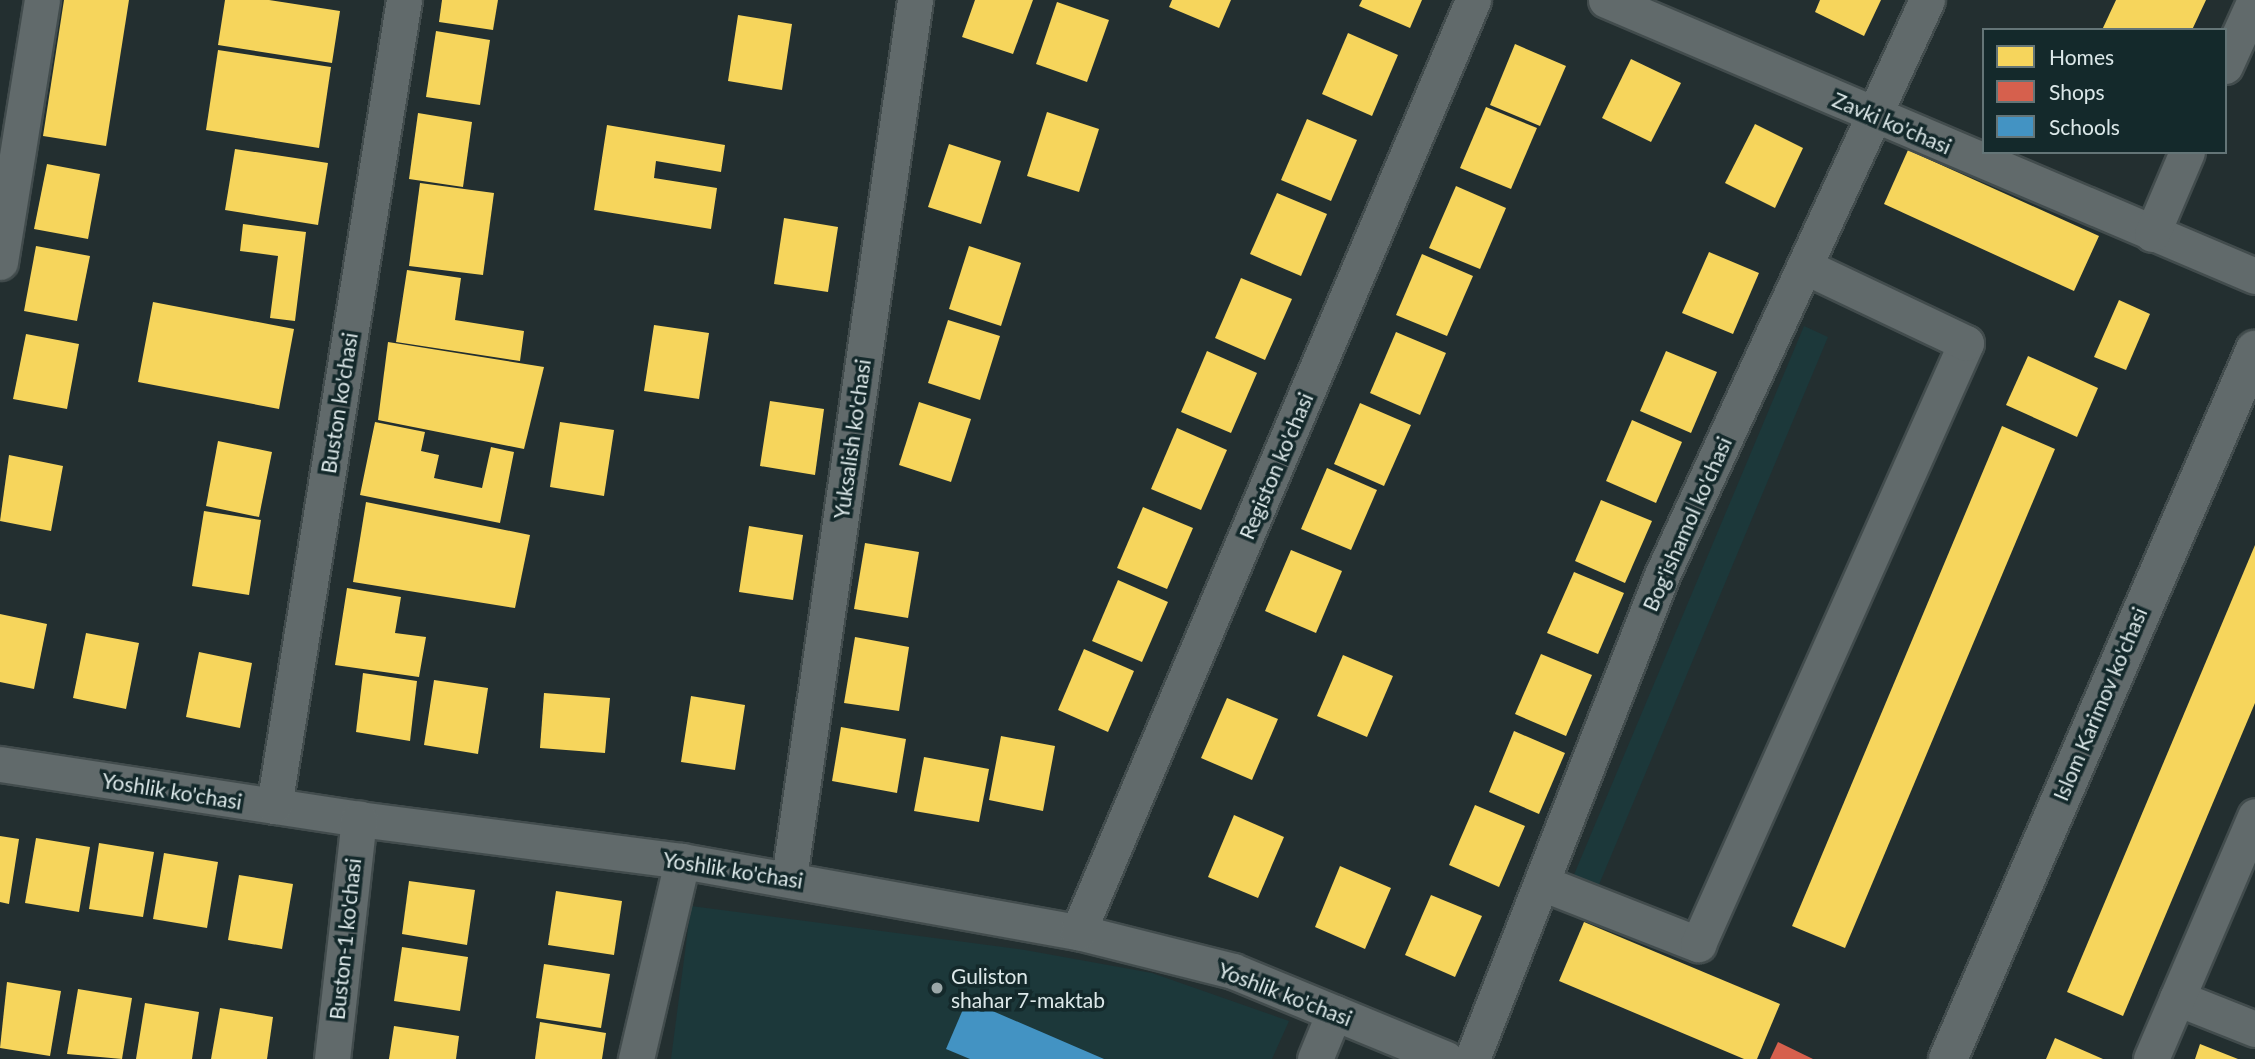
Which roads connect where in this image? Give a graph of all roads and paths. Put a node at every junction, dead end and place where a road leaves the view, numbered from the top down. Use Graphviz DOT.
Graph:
graph roads {
  1 [pos="42,0"];
  2 [pos="404,0"];
  3 [pos="915,0"];
  4 [pos="1474,0"];
  5 [pos="1606,0"];
  6 [pos="1927,0"];
  7 [pos="2255,0"];
  8 [pos="2227,62"];
  9 [pos="1874,115"];
  10 [pos="2186,154"];
  11 [pos="2152,234"];
  12 [pos="0,262"];
  13 [pos="1804,267"];
  14 [pos="2255,276"];
  15 [pos="2255,350"];
  16 [pos="0,764"];
  17 [pos="274,807"];
  18 [pos="2255,816"];
  19 [pos="359,819"];
  20 [pos="682,861"];
  21 [pos="789,878"];
  22 [pos="1542,883"];
  23 [pos="1078,932"];
  24 [pos="2177,998"];
  25 [pos="1334,1013"];
  26 [pos="2255,1029"];
  27 [pos="332,1059"];
  28 [pos="636,1059"];
  29 [pos="1315,1059"];
  30 [pos="1446,1059"];
  31 [pos="1472,1059"];
  32 [pos="1948,1059"];
  33 [pos="2151,1059"];
  1 -- 12 [label="street"];
  2 -- 17 [label="street, Buston ko'chasi"];
  3 -- 21 [label="street, Yuksalish ko'chasi"];
  4 -- 23 [label="street, Registon ko'chasi"];
  5 -- 9 [label="street, Zavki ko'chasi"];
  6 -- 9 [label="street, Bog'ishamol ko'chasi"];
  7 -- 8 [label="street"];
  9 -- 11 [label="street, Zavki ko'chasi"];
  9 -- 13 [label="street, Bog'ishamol ko'chasi"];
  10 -- 11 [label="street"];
  11 -- 14 [label="street, Zavki ko'chasi"];
  13 -- 22 [label="street, Bog'ishamol ko'chasi"];
  13 -- 22 [label="street"];
  15 -- 32 [label="street, Islom Karimov ko'chasi"];
  16 -- 17 [label="street, Yoshlik ko'chasi"];
  17 -- 19 [label="street, Yoshlik ko'chasi"];
  18 -- 24 [label="street"];
  19 -- 20 [label="street, Yoshlik ko'chasi"];
  19 -- 27 [label="street, Buston-1 ko'chasi"];
  20 -- 21 [label="street, Yoshlik ko'chasi"];
  20 -- 28 [label="street"];
  21 -- 23 [label="street, Yoshlik ko'chasi"];
  22 -- 31 [label="street, Bog'ishamol ko'chasi"];
  23 -- 25 [label="street, Yoshlik ko'chasi"];
  24 -- 26 [label="street"];
  24 -- 33 [label="street"];
  25 -- 29 [label="street"];
  25 -- 30 [label="street, Yoshlik ko'chasi"];
}
